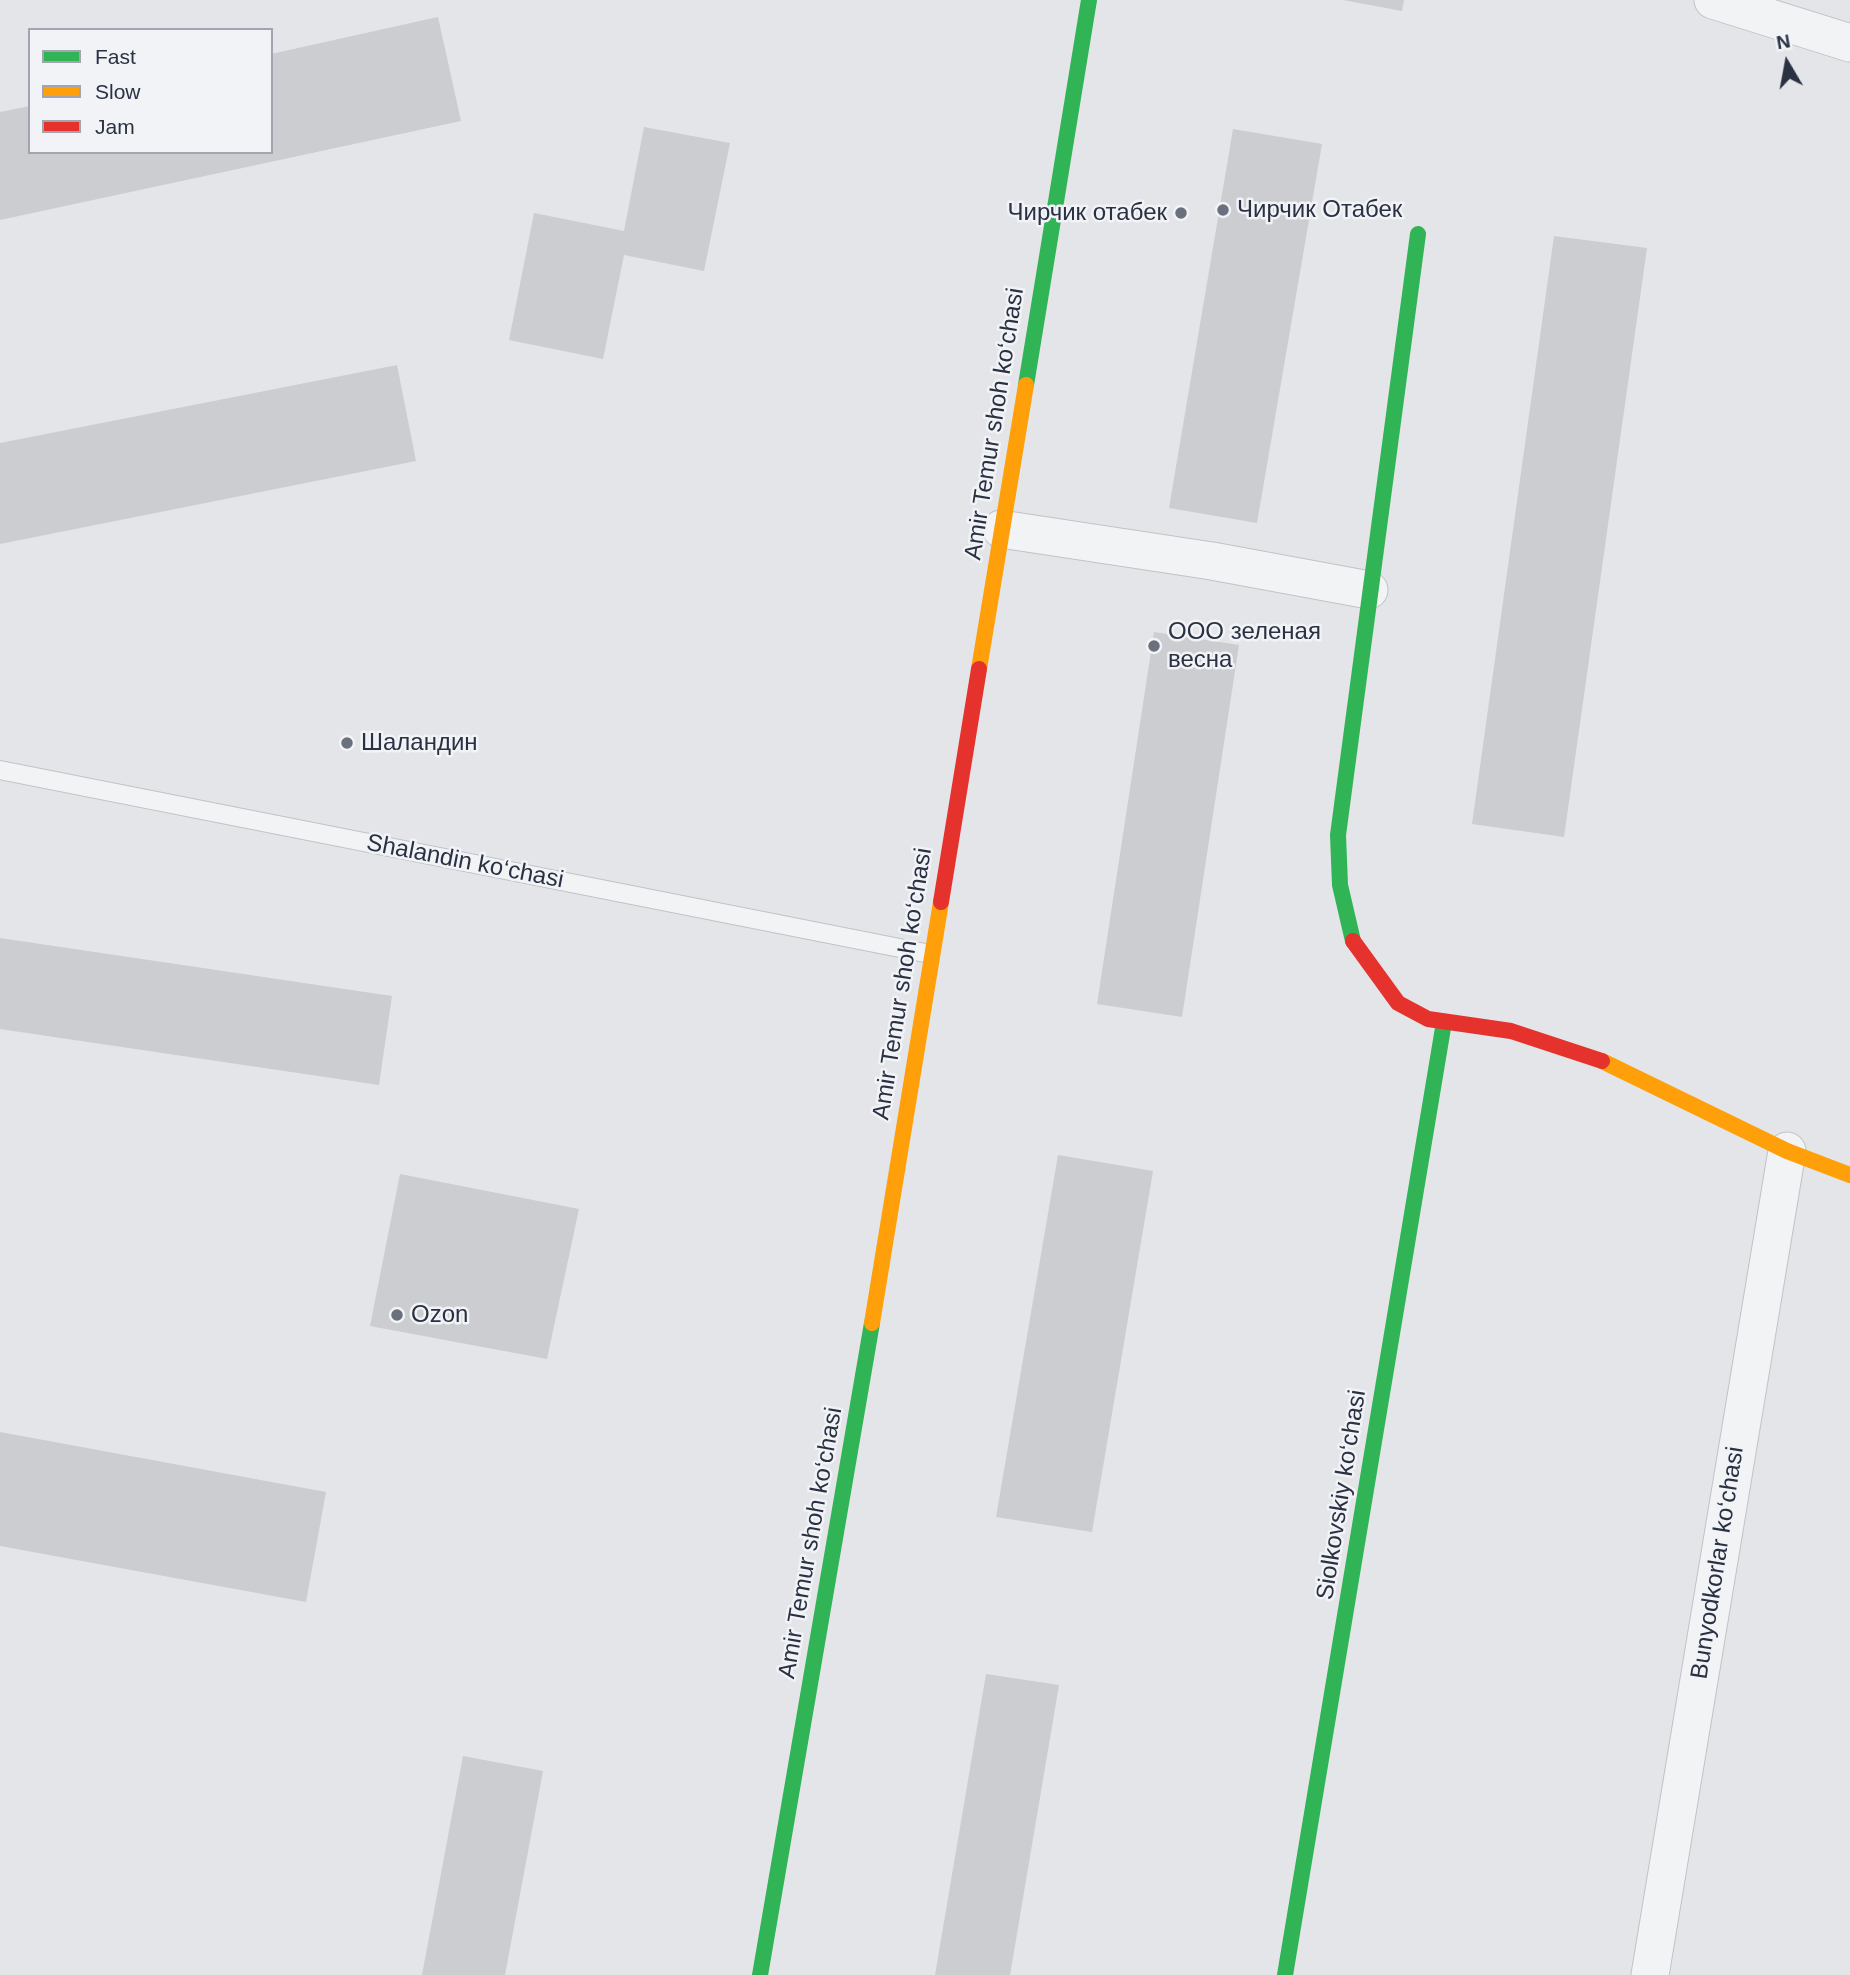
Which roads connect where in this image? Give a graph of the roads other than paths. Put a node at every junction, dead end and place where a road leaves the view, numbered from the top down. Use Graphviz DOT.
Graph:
graph roads {
  1 [pos="1088,0"];
  2 [pos="1713,0"];
  3 [pos="1850,43"];
  4 [pos="1418,233"];
  5 [pos="1001,529"];
  6 [pos="1369,590"];
  7 [pos="0,770"];
  8 [pos="930,954"];
  9 [pos="1444,1022"];
  10 [pos="1787,1151"];
  11 [pos="1850,1175"];
  12 [pos="761,1975"];
  13 [pos="1285,1975"];
  14 [pos="1650,1975"];
  1 -- 5 [label="street, Amir Temur shoh ko‘chasi"];
  2 -- 3 [label="street"];
  4 -- 6 [label="street"];
  5 -- 6 [label="street"];
  5 -- 8 [label="street, Amir Temur shoh ko‘chasi"];
  6 -- 9 [label="street"];
  7 -- 8 [label="lane, Shalandin ko‘chasi"];
  8 -- 12 [label="street, Amir Temur shoh ko‘chasi"];
  9 -- 10 [label="street"];
  9 -- 13 [label="street, Siolkovskiy ko‘chasi"];
  10 -- 11 [label="street"];
  10 -- 14 [label="street, Bunyodkorlar ko‘chasi"];
}
